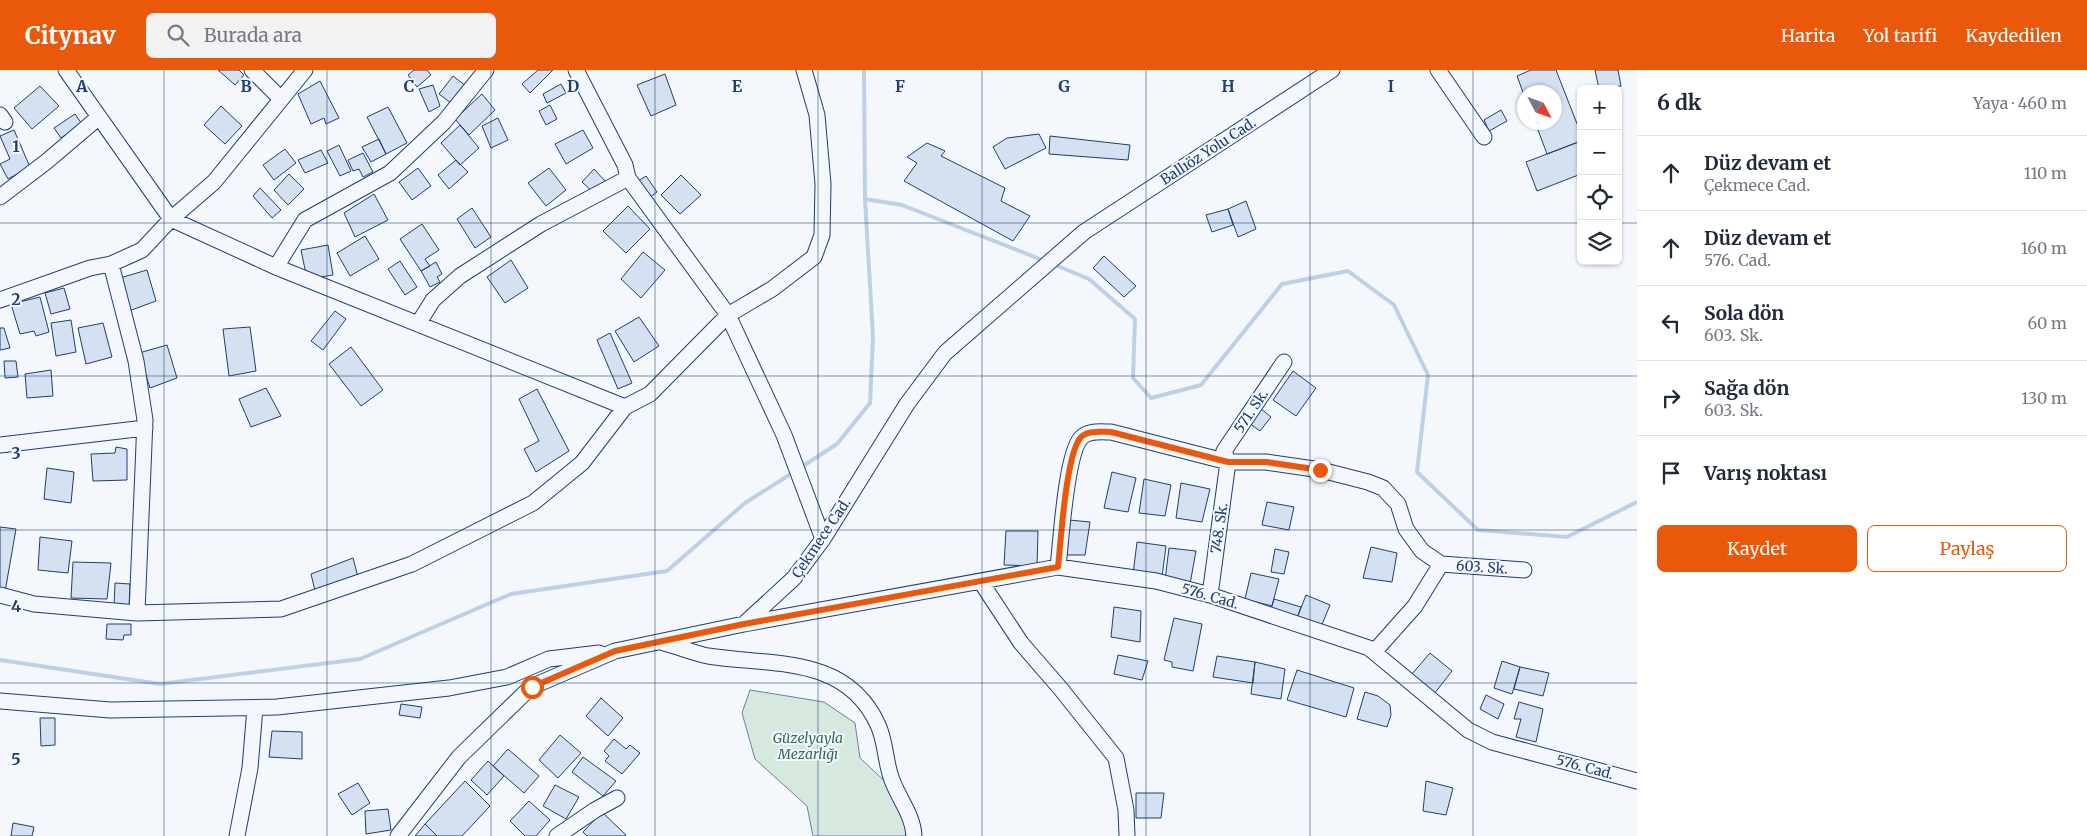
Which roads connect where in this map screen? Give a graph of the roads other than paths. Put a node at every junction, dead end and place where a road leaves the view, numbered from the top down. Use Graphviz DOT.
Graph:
graph roads {
  1 [pos="66,70"];
  2 [pos="252,70"];
  3 [pos="305,70"];
  4 [pos="486,70"];
  5 [pos="576,70"];
  6 [pos="804,70"];
  7 [pos="1332,70"];
  8 [pos="1438,70"];
  9 [pos="281,99"];
  10 [pos="99,117"];
  11 [pos="1484,137"];
  12 [pos="628,178"];
  13 [pos="0,197"];
  14 [pos="171,219"];
  15 [pos="111,264"];
  16 [pos="276,267"];
  17 [pos="1026,282"];
  18 [pos="0,300"];
  19 [pos="728,315"];
  20 [pos="418,324"];
  21 [pos="1284,362"];
  22 [pos="625,407"];
  23 [pos="145,428"];
  24 [pos="0,445"];
  25 [pos="1228,462"];
  26 [pos="823,539"];
  27 [pos="1441,564"];
  28 [pos="1058,567"];
  29 [pos="1524,570"];
  30 [pos="981,582"];
  31 [pos="1210,595"];
  32 [pos="0,596"];
  33 [pos="137,613"];
  34 [pos="744,624"];
  35 [pos="663,642"];
  36 [pos="615,651"];
  37 [pos="1374,652"];
  38 [pos="0,701"];
  39 [pos="255,708"];
  40 [pos="1637,781"];
  41 [pos="618,798"];
  42 [pos="400,835"];
  43 [pos="237,836"];
  44 [pos="557,836"];
  45 [pos="914,836"];
  46 [pos="1127,836"];
  1 -- 10 [label="street"];
  2 -- 9 [label="street"];
  3 -- 9 [label="street"];
  4 -- 16 [label="street"];
  5 -- 12 [label="street"];
  6 -- 19 [label="street"];
  7 -- 17 [label="street, Ballıöz Yolu Cad."];
  8 -- 11 [label="street"];
  9 -- 14 [label="street"];
  10 -- 13 [label="street"];
  10 -- 14 [label="street"];
  12 -- 19 [label="street"];
  12 -- 20 [label="street"];
  14 -- 15 [label="street"];
  14 -- 16 [label="street"];
  15 -- 18 [label="street"];
  15 -- 23 [label="street"];
  16 -- 20 [label="street"];
  17 -- 26 [label="street, Çekmece Cad."];
  19 -- 22 [label="street"];
  19 -- 26 [label="street"];
  20 -- 22 [label="street"];
  21 -- 25 [label="street, 571. Sk."];
  22 -- 33 [label="street"];
  23 -- 24 [label="street"];
  23 -- 33 [label="street"];
  25 -- 27 [label="street, 603. Sk."];
  25 -- 28 [label="street, 603. Sk."];
  25 -- 31 [label="street, 748. Sk."];
  26 -- 34 [label="street, Çekmece Cad."];
  27 -- 29 [label="street, 603. Sk."];
  27 -- 37 [label="street"];
  28 -- 30 [label="street, 576. Cad."];
  28 -- 31 [label="street, 576. Cad."];
  30 -- 34 [label="street, 576. Cad."];
  30 -- 46 [label="street"];
  31 -- 37 [label="street, 576. Cad."];
  32 -- 33 [label="street"];
  34 -- 35 [label="street"];
  35 -- 36 [label="street"];
  35 -- 45 [label="street"];
  36 -- 39 [label="street"];
  36 -- 42 [label="street"];
  37 -- 40 [label="street, 576. Cad."];
  38 -- 39 [label="street"];
  39 -- 43 [label="street"];
  41 -- 44 [label="street"];
}
